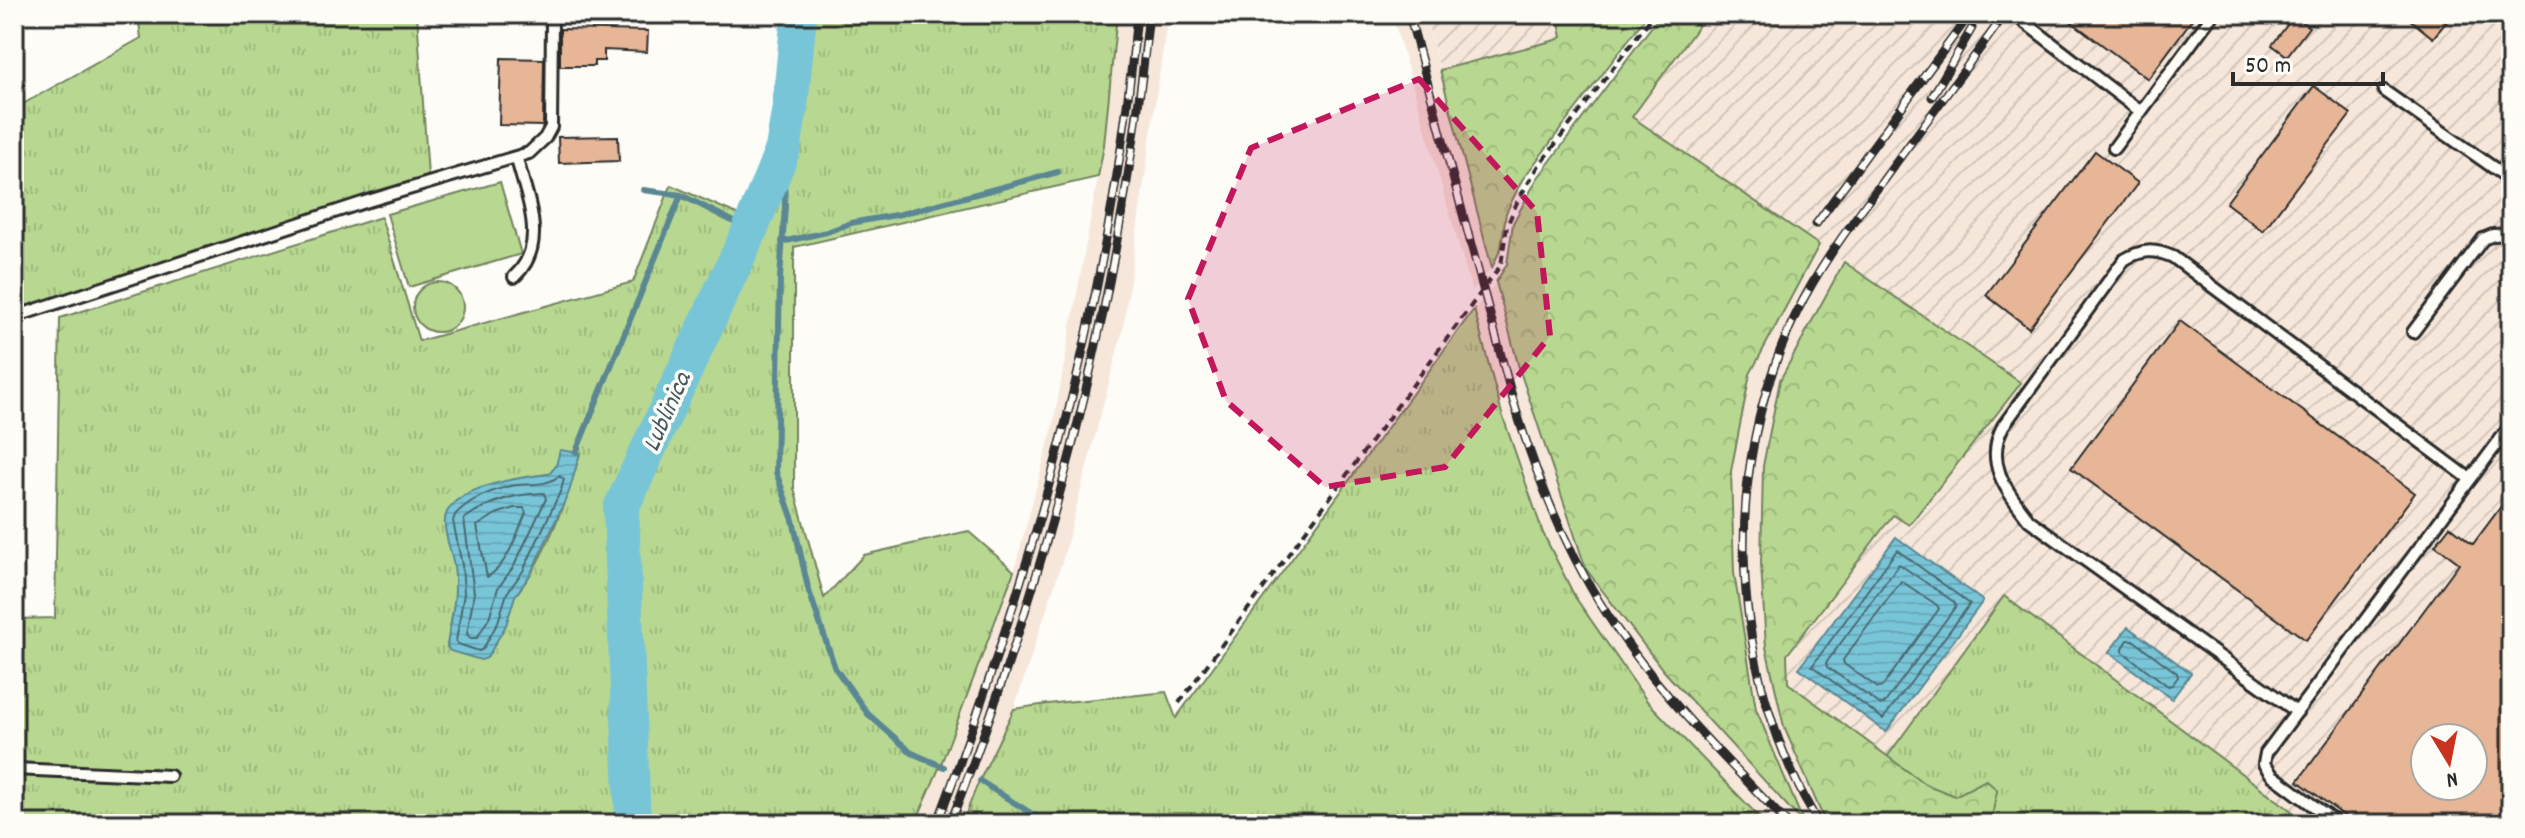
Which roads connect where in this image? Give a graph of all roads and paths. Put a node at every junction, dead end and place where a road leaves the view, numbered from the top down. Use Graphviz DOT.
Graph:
graph roads {
  1 [pos="1654,14"];
  2 [pos="2014,14"];
  3 [pos="2213,14"];
  4 [pos="552,19"];
  5 [pos="2384,91"];
  6 [pos="2141,112"];
  7 [pos="2114,148"];
  8 [pos="517,159"];
  9 [pos="2511,180"];
  10 [pos="2511,234"];
  11 [pos="514,277"];
  12 [pos="14,317"];
  13 [pos="2413,332"];
  14 [pos="2511,425"];
  15 [pos="2470,479"];
  16 [pos="1179,703"];
  17 [pos="2297,712"];
  18 [pos="14,769"];
  19 [pos="170,776"];
  20 [pos="2338,824"];
  1 -- 16 [label="path"];
  2 -- 6 [label="lane"];
  3 -- 6 [label="lane"];
  4 -- 8 [label="lane"];
  5 -- 9 [label="lane"];
  6 -- 7 [label="lane"];
  8 -- 11 [label="lane"];
  8 -- 12 [label="lane"];
  10 -- 13 [label="lane"];
  14 -- 15 [label="lane"];
  15 -- 17 [label="lane"];
  15 -- 17 [label="lane"];
  17 -- 20 [label="lane"];
  18 -- 19 [label="lane"];
}
